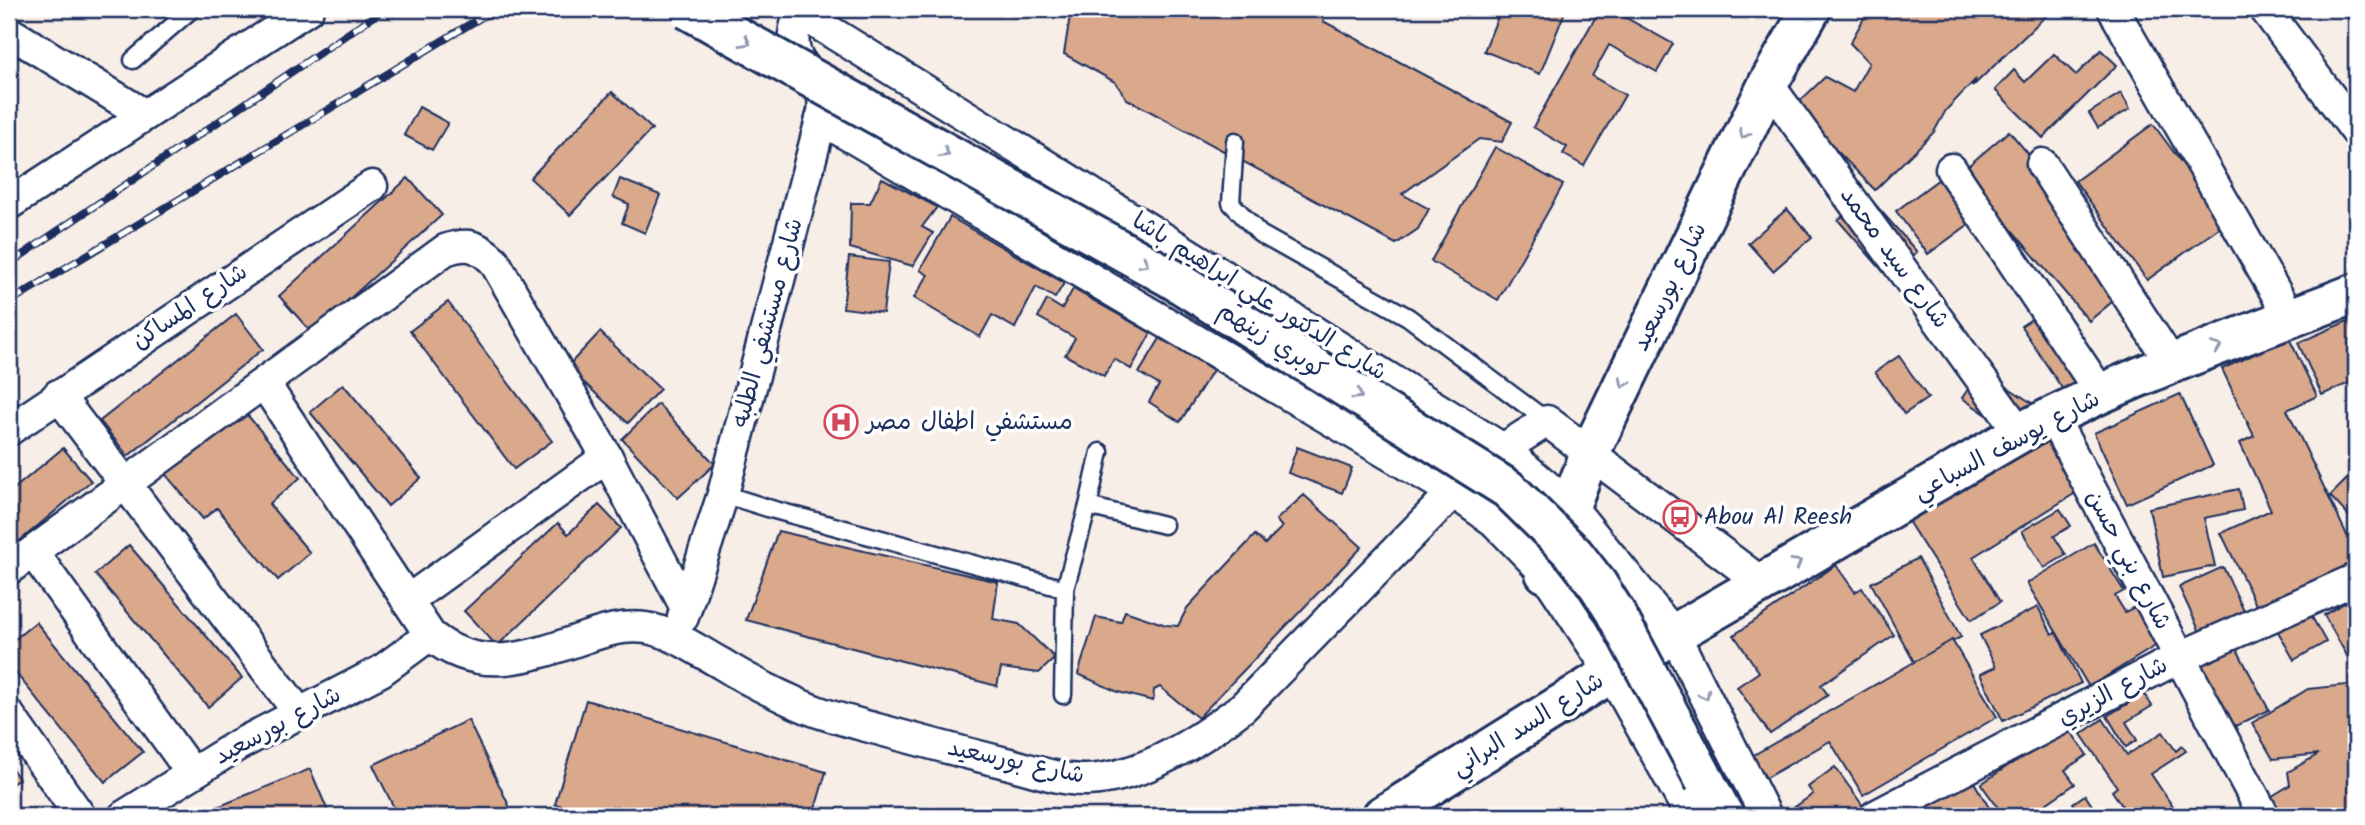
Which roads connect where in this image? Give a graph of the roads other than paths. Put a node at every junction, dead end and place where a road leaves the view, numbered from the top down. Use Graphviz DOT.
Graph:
graph roads {
  1 [pos="192,9"];
  2 [pos="308,9"];
  3 [pos="687,9"];
  4 [pos="1811,9"];
  5 [pos="2113,9"];
  6 [pos="2265,9"];
  7 [pos="797,11"];
  8 [pos="9,32"];
  9 [pos="132,60"];
  10 [pos="1768,83"];
  11 [pos="145,115"];
  12 [pos="821,119"];
  13 [pos="2356,131"];
  14 [pos="1235,141"];
  15 [pos="2042,164"];
  16 [pos="1951,169"];
  17 [pos="372,186"];
  18 [pos="9,204"];
  19 [pos="2353,300"];
  20 [pos="2291,319"];
  21 [pos="2172,364"];
  22 [pos="264,383"];
  23 [pos="58,395"];
  24 [pos="2102,395"];
  25 [pos="1547,421"];
  26 [pos="2036,424"];
  27 [pos="9,430"];
  28 [pos="1503,449"];
  29 [pos="1100,452"];
  30 [pos="1590,453"];
  31 [pos="607,457"];
  32 [pos="125,485"];
  33 [pos="1453,492"];
  34 [pos="723,494"];
  35 [pos="1088,506"];
  36 [pos="1570,506"];
  37 [pos="1164,525"];
  38 [pos="33,552"];
  39 [pos="9,569"];
  40 [pos="1545,573"];
  41 [pos="2356,579"];
  42 [pos="1762,583"];
  43 [pos="1065,589"];
  44 [pos="407,601"];
  45 [pos="686,608"];
  46 [pos="1674,634"];
  47 [pos="430,635"];
  48 [pos="676,638"];
  49 [pos="2180,657"];
  50 [pos="1611,673"];
  51 [pos="1063,695"];
  52 [pos="300,714"];
  53 [pos="9,715"];
  54 [pos="191,772"];
  55 [pos="1399,812"];
  56 [pos="80,816"];
  57 [pos="124,816"];
  58 [pos="1691,816"];
  59 [pos="1724,816"];
  60 [pos="1766,816"];
  61 [pos="1875,816"];
  62 [pos="2264,816"];
  1 -- 9 [label="lane"];
  2 -- 11 [label="street"];
  3 -- 59 [label="main road, كوبري زينهم, one-way, bridge"];
  4 -- 10 [label="main road, شارع بورسعيد"];
  5 -- 20 [label="street"];
  6 -- 13 [label="street"];
  7 -- 12 [label="street, شارع مستشفي الطلبه"];
  7 -- 28 [label="street, شارع الدكتور علي ابراهيم باشا"];
  8 -- 11 [label="street"];
  10 -- 26 [label="street, شارع سيد محمد"];
  10 -- 30 [label="main road, شارع بورسعيد, one-way"];
  11 -- 18 [label="street"];
  12 -- 33 [label="street"];
  12 -- 34 [label="street, شارع مستشفي الطلبه"];
  14 -- 25 [label="lane"];
  15 -- 21 [label="street"];
  16 -- 24 [label="street"];
  17 -- 23 [label="street, شارع المساكن"];
  19 -- 20 [label="main road, شارع يوسف السباعي"];
  21 -- 20 [label="main road, شارع يوسف السباعي, one-way"];
  21 -- 24 [label="main road, شارع يوسف السباعي"];
  22 -- 31 [label="street"];
  22 -- 32 [label="street"];
  22 -- 44 [label="street, شارع بورسعيد"];
  23 -- 27 [label="street, شارع المساكن"];
  23 -- 32 [label="street"];
  24 -- 26 [label="main road, شارع يوسف السباعي"];
  25 -- 28 [label="street, شارع بورسعيد"];
  25 -- 30 [label="street"];
  42 -- 26 [label="main road, شارع يوسف السباعي, one-way"];
  26 -- 49 [label="street, شارع بني حسن"];
  28 -- 33 [label="street, شارع بورسعيد"];
  28 -- 36 [label="street, شارع الدكتور علي ابراهيم باشا"];
  29 -- 35 [label="lane"];
  30 -- 36 [label="main road, شارع بورسعيد"];
  30 -- 42 [label="street"];
  31 -- 44 [label="street"];
  31 -- 45 [label="street"];
  32 -- 38 [label="street"];
  32 -- 52 [label="street"];
  33 -- 40 [label="street"];
  33 -- 48 [label="street, شارع بورسعيد"];
  34 -- 43 [label="lane"];
  34 -- 45 [label="street, شارع مستشفي الطلبه"];
  35 -- 37 [label="lane"];
  35 -- 43 [label="lane"];
  36 -- 40 [label="main road, شارع بورسعيد"];
  36 -- 46 [label="street, شارع الدكتور علي ابراهيم باشا"];
  38 -- 39 [label="street"];
  38 -- 54 [label="street"];
  40 -- 50 [label="street"];
  41 -- 49 [label="street, شارع الزيري"];
  42 -- 46 [label="main road, شارع يوسف السباعي"];
  43 -- 51 [label="lane"];
  44 -- 47 [label="street, شارع بورسعيد"];
  45 -- 48 [label="street, شارع مستشفي الطلبه"];
  46 -- 50 [label="main road, شارع السد البراني"];
  46 -- 60 [label="street, شارع الدكتور علي ابراهيم باشا, one-way"];
  47 -- 48 [label="street, شارع بورسعيد"];
  47 -- 52 [label="street, شارع بورسعيد"];
  49 -- 61 [label="street, شارع الزيري"];
  49 -- 62 [label="street, شارع بني حسن"];
  50 -- 55 [label="main road, شارع السد البراني"];
  50 -- 58 [label="street"];
  52 -- 54 [label="street, شارع بورسعيد"];
  53 -- 56 [label="street"];
  54 -- 57 [label="street, شارع بورسعيد"];
}
